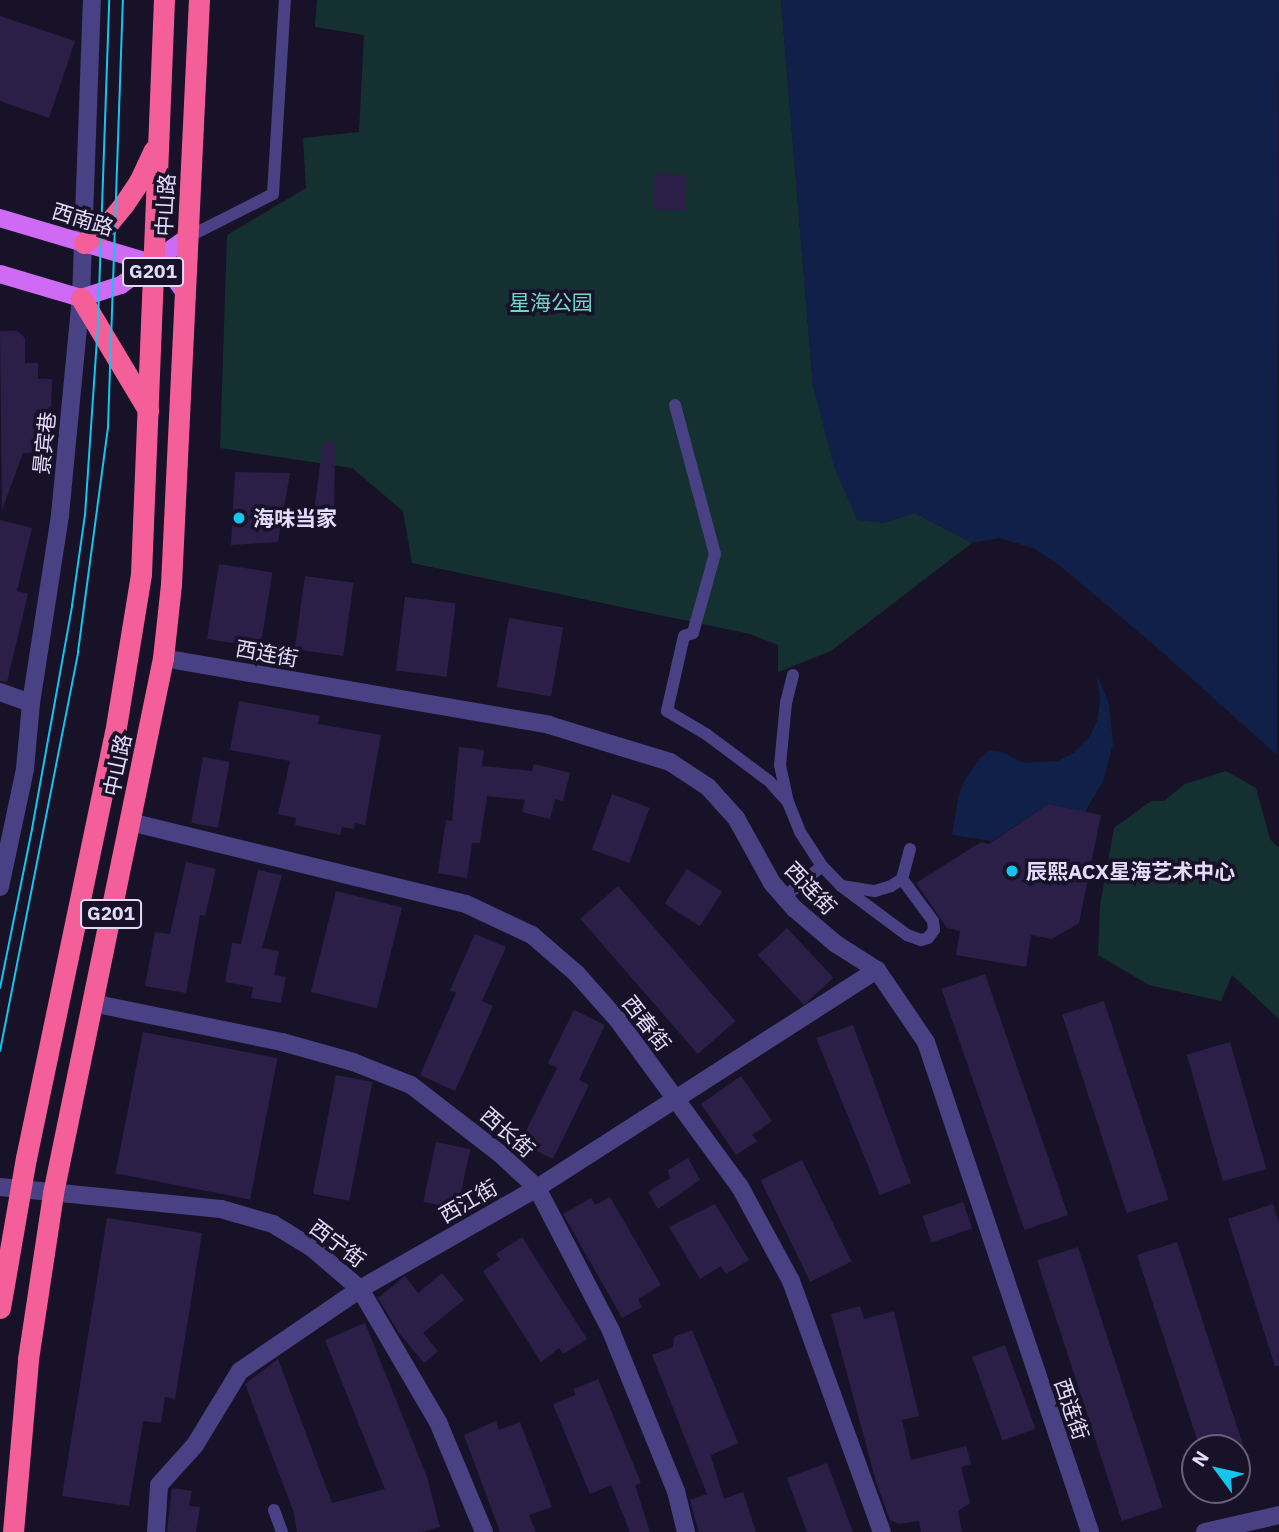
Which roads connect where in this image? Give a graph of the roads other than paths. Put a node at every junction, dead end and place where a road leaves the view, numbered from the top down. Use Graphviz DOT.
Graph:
graph roads {
  1 [pos="92,0"];
  2 [pos="164,0"];
  3 [pos="199,0"];
  4 [pos="285,0"];
  5 [pos="159,134"];
  6 [pos="0,218"];
  7 [pos="188,237"];
  8 [pos="83,243"];
  9 [pos="154,264"];
  10 [pos="0,274"];
  11 [pos="185,293"];
  12 [pos="81,298"];
  13 [pos="675,405"];
  14 [pos="148,410"];
  15 [pos="163,658"];
  16 [pos="793,675"];
  17 [pos="0,692"];
  18 [pos="31,703"];
  19 [pos="788,802"];
  20 [pos="130,822"];
  21 [pos="910,849"];
  22 [pos="822,866"];
  23 [pos="902,879"];
  24 [pos="841,886"];
  25 [pos="0,887"];
  26 [pos="784,897"];
  27 [pos="877,970"];
  28 [pos="92,1003"];
  29 [pos="675,1098"];
  30 [pos="10,1188"];
  31 [pos="537,1188"];
  32 [pos="52,1193"];
  33 [pos="360,1289"];
  34 [pos="0,1308"];
  35 [pos="274,1510"];
  36 [pos="1279,1515"];
  37 [pos="13,1532"];
  38 [pos="156,1532"];
  39 [pos="282,1532"];
  40 [pos="484,1532"];
  41 [pos="686,1532"];
  42 [pos="882,1532"];
  43 [pos="1090,1532"];
  44 [pos="1205,1532"];
  1 -- 8 [label="street, 景宾巷"];
  2 -- 5 [label="highway, 中山路 / G201"];
  3 -- 7 [label="highway, 中山路 / G201"];
  4 -- 7 [label="lane"];
  5 -- 8 [label="highway"];
  5 -- 9 [label="highway, 中山路 / G201"];
  6 -- 8 [label="main road, 西南路"];
  7 -- 9 [label="main road"];
  7 -- 11 [label="highway, 中山路 / G201"];
  8 -- 9 [label="main road, 西南路"];
  8 -- 12 [label="street, 景宾巷"];
  9 -- 11 [label="main road, 西南路"];
  9 -- 12 [label="main road"];
  9 -- 14 [label="highway, 中山路 / G201"];
  10 -- 12 [label="main road"];
  11 -- 15 [label="highway, 中山路 / G201"];
  12 -- 14 [label="highway"];
  12 -- 18 [label="street, 景宾巷"];
  13 -- 19 [label="lane"];
  14 -- 30 [label="highway, 中山路 / G201"];
  15 -- 20 [label="highway, 中山路 / G201"];
  15 -- 26 [label="street, 西连街"];
  16 -- 19 [label="lane"];
  17 -- 18 [label="street"];
  18 -- 25 [label="street, 景宾巷"];
  19 -- 22 [label="lane"];
  20 -- 28 [label="highway, 中山路 / G201"];
  20 -- 29 [label="street, 西春街"];
  21 -- 23 [label="lane"];
  22 -- 24 [label="lane"];
  22 -- 26 [label="lane"];
  23 -- 24 [label="lane"];
  23 -- 24 [label="lane"];
  26 -- 27 [label="street, 西连街"];
  27 -- 29 [label="street, 西江街"];
  27 -- 43 [label="street, 西连街"];
  28 -- 31 [label="street, 西长街"];
  28 -- 32 [label="highway, 中山路 / G201"];
  29 -- 31 [label="street, 西江街"];
  29 -- 42 [label="street, 西春街"];
  30 -- 32 [label="street, 西宁街"];
  30 -- 34 [label="highway, 中山路 / G201"];
  31 -- 33 [label="street, 西江街"];
  31 -- 41 [label="street, 西长街"];
  32 -- 33 [label="street, 西宁街"];
  32 -- 37 [label="highway, 中山路 / G201"];
  33 -- 38 [label="street, 西江街"];
  33 -- 40 [label="street, 西宁街"];
  35 -- 39 [label="lane"];
  36 -- 44 [label="street"];
}
